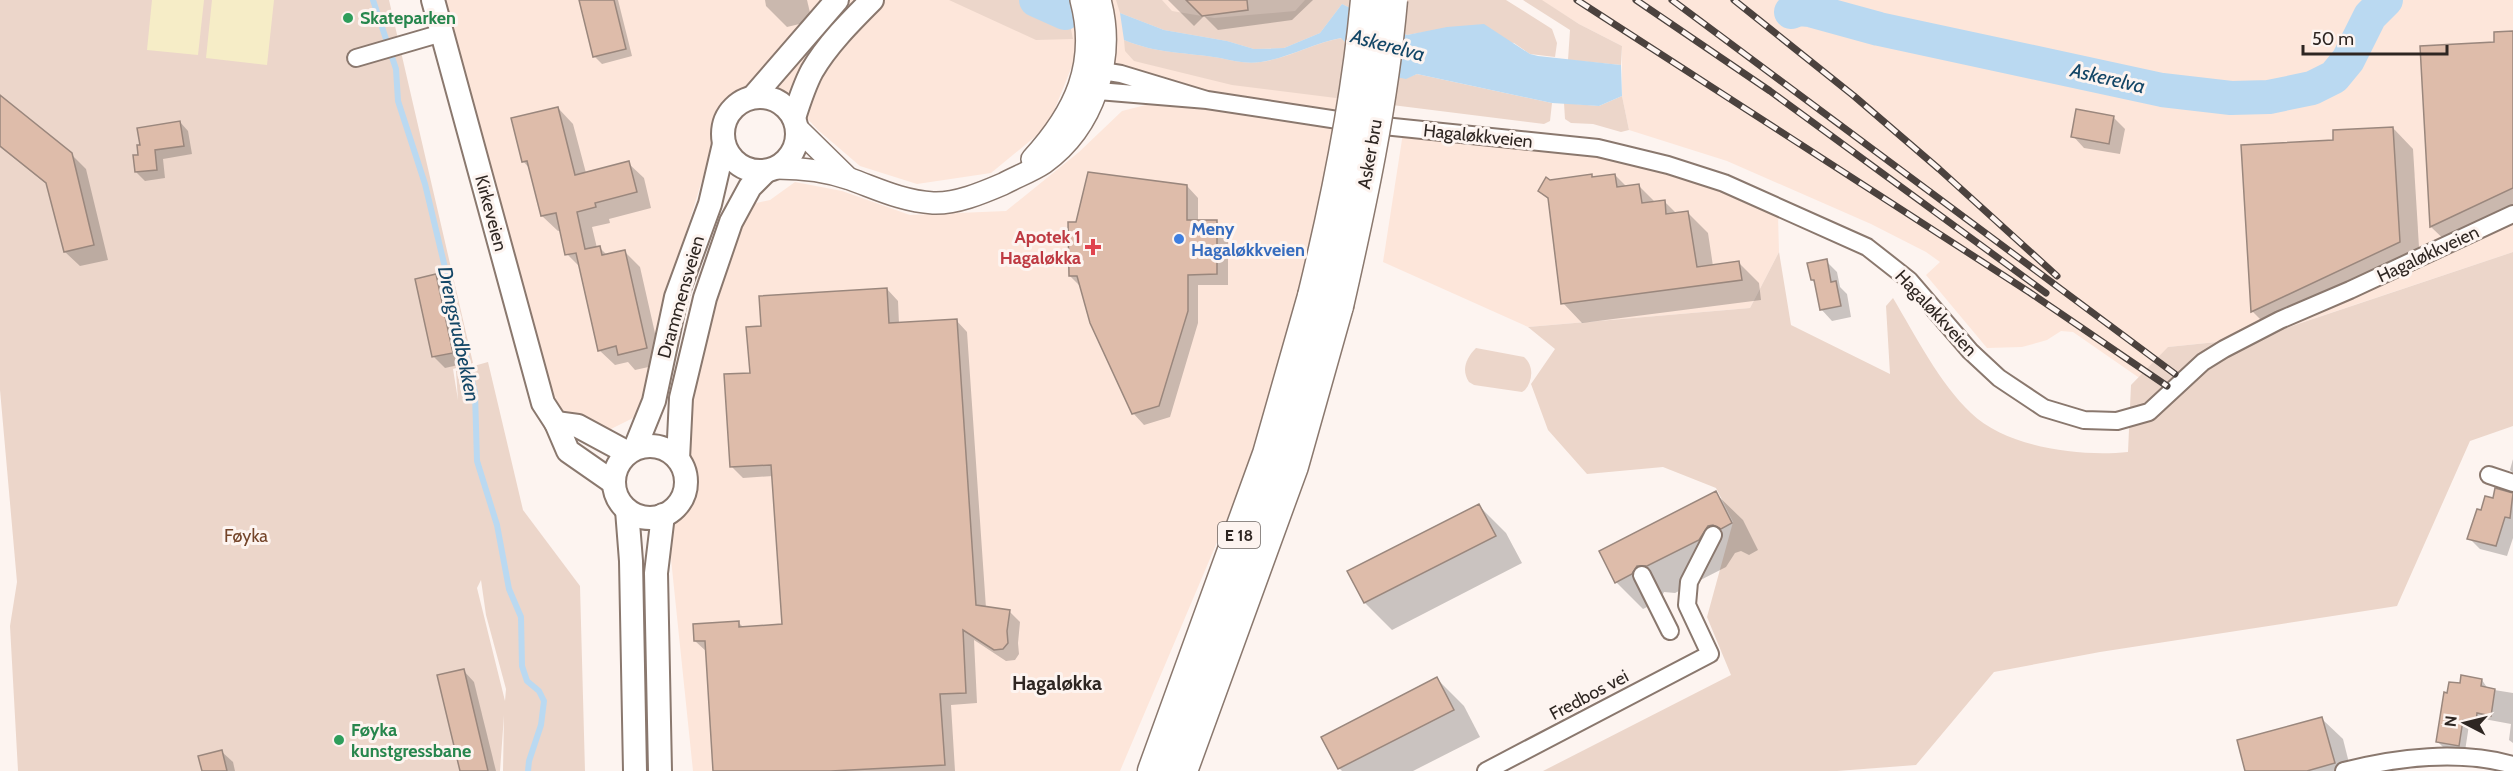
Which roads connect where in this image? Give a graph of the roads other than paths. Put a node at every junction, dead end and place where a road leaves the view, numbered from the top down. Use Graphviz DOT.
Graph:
graph roads {
  1 [pos="433,0"];
  2 [pos="837,0"];
  3 [pos="1081,0"];
  4 [pos="1100,0"];
  5 [pos="1366,0"];
  6 [pos="1392,0"];
  7 [pos="868,4"];
  8 [pos="442,33"];
  9 [pos="356,58"];
  10 [pos="1093,74"];
  11 [pos="1098,92"];
  12 [pos="753,97"];
  13 [pos="1207,100"];
  14 [pos="795,123"];
  15 [pos="724,144"];
  16 [pos="772,170"];
  17 [pos="848,178"];
  18 [pos="1013,179"];
  19 [pos="2513,214"];
  20 [pos="1326,301"];
  21 [pos="556,423"];
  22 [pos="632,451"];
  23 [pos="678,459"];
  24 [pos="2489,476"];
  25 [pos="614,483"];
  26 [pos="2513,483"];
  27 [pos="627,510"];
  28 [pos="663,515"];
  29 [pos="1713,536"];
  30 [pos="1642,575"];
  31 [pos="1670,631"];
  32 [pos="1168,732"];
  33 [pos="2513,765"];
  34 [pos="635,771"];
  35 [pos="660,771"];
  36 [pos="1146,771"];
  37 [pos="1153,771"];
  38 [pos="1182,771"];
  39 [pos="1486,771"];
  40 [pos="2344,771"];
  1 -- 8 [label="main road, Kirkeveien"];
  2 -- 12 [label="main road"];
  3 -- 10 [label="street"];
  4 -- 10 [label="street"];
  5 -- 20 [label="highway, Asker bru / E 18, bridge"];
  6 -- 20 [label="highway, Asker bru / E 18, bridge"];
  7 -- 14 [label="main road"];
  8 -- 9 [label="street"];
  8 -- 21 [label="main road, Kirkeveien"];
  10 -- 11 [label="street"];
  10 -- 13 [label="street, Hagaløkkveien"];
  10 -- 18 [label="street"];
  11 -- 13 [label="street, Hagaløkkveien"];
  11 -- 18 [label="street"];
  12 -- 14 [label="main road"];
  12 -- 15 [label="main road"];
  13 -- 19 [label="street, Hagaløkkveien"];
  14 -- 16 [label="main road"];
  14 -- 17 [label="street"];
  15 -- 16 [label="main road"];
  15 -- 22 [label="main road, Drammensveien"];
  16 -- 17 [label="street"];
  16 -- 23 [label="main road, Drammensveien"];
  17 -- 18 [label="street"];
  20 -- 32 [label="highway, E 18"];
  20 -- 38 [label="highway, E 18"];
  21 -- 22 [label="main road"];
  21 -- 25 [label="main road, Kirkeveien"];
  22 -- 23 [label="main road"];
  22 -- 25 [label="main road"];
  23 -- 28 [label="main road"];
  24 -- 26 [label="street"];
  25 -- 27 [label="main road"];
  27 -- 28 [label="main road"];
  27 -- 34 [label="main road"];
  28 -- 35 [label="main road"];
  29 -- 39 [label="street, Fredbos vei"];
  30 -- 31 [label="street"];
  32 -- 36 [label="highway, E 18"];
  32 -- 37 [label="highway, E 18"];
  33 -- 40 [label="street"];
}
